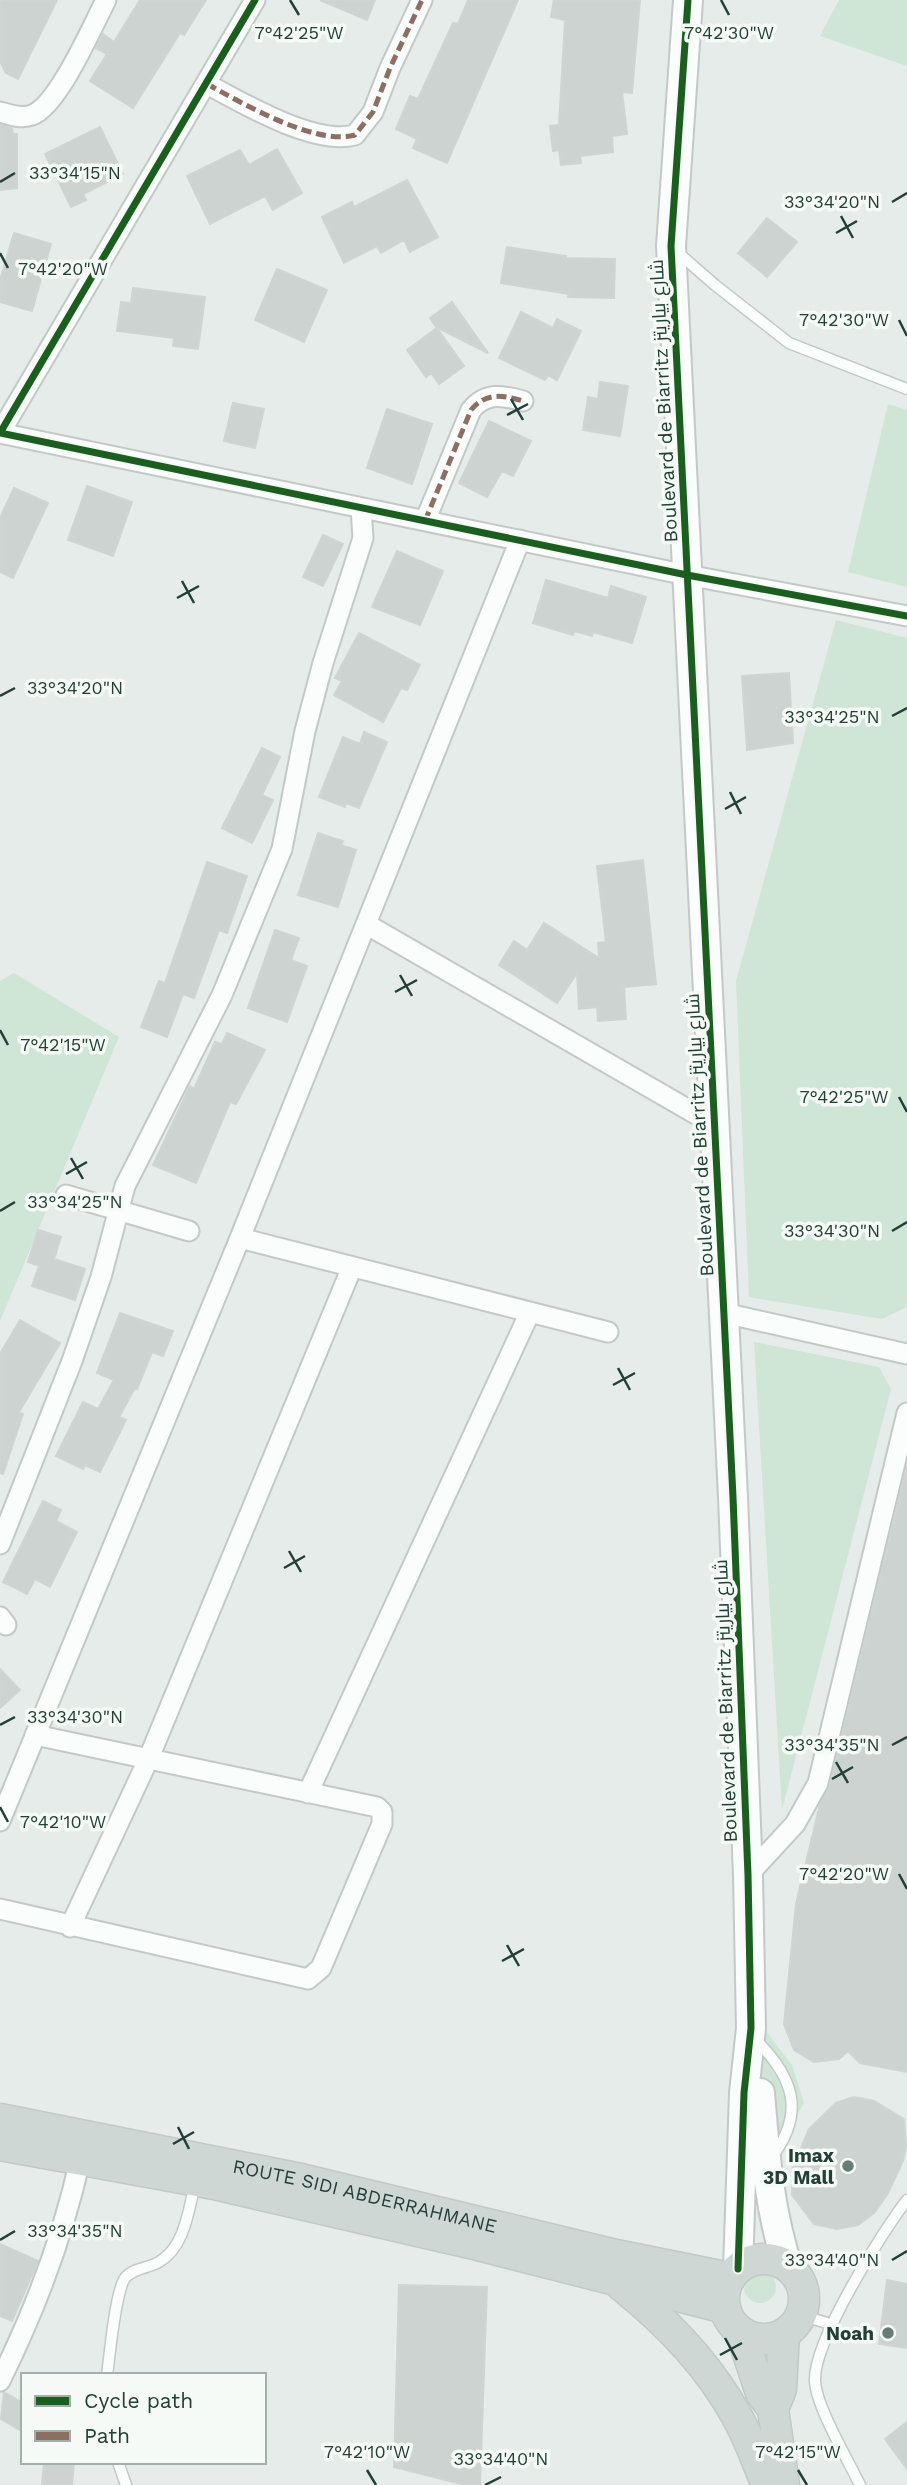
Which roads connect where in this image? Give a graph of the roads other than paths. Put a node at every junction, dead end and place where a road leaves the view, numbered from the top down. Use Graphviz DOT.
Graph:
graph roads {
  1 [pos="106,0"];
  2 [pos="255,0"];
  3 [pos="422,0"];
  4 [pos="688,0"];
  5 [pos="207,84"];
  6 [pos="0,112"];
  7 [pos="671,246"];
  8 [pos="907,389"];
  9 [pos="523,401"];
  10 [pos="0,433"];
  11 [pos="361,508"];
  12 [pos="385,512"];
  13 [pos="425,521"];
  14 [pos="363,538"];
  15 [pos="520,540"];
  16 [pos="687,575"];
  17 [pos="907,615"];
  18 [pos="366,924"];
  19 [pos="715,1125"];
  20 [pos="66,1195"];
  21 [pos="119,1210"];
  22 [pos="188,1231"];
  23 [pos="240,1238"];
  24 [pos="352,1267"];
  25 [pos="530,1312"];
  26 [pos="724,1313"];
  27 [pos="608,1332"];
  28 [pos="907,1354"];
  29 [pos="907,1413"];
  30 [pos="0,1544"];
  31 [pos="35,1735"];
  32 [pos="148,1760"];
  33 [pos="308,1793"];
  34 [pos="0,1821"];
  35 [pos="748,1875"];
  36 [pos="0,1909"];
  37 [pos="70,1927"];
  38 [pos="753,2034"];
  39 [pos="0,2119"];
  40 [pos="0,2145"];
  41 [pos="80,2160"];
  42 [pos="196,2181"];
  43 [pos="907,2200"];
  44 [pos="788,2267"];
  45 [pos="734,2274"];
  46 [pos="613,2279"];
  47 [pos="733,2320"];
  48 [pos="792,2324"];
  49 [pos="833,2325"];
  50 [pos="107,2373"];
  51 [pos="0,2381"];
  52 [pos="773,2409"];
  53 [pos="119,2464"];
  54 [pos="126,2485"];
  55 [pos="766,2485"];
  56 [pos="784,2485"];
  57 [pos="860,2485"];
  1 -- 6 [label="street"];
  2 -- 5 [label="street"];
  3 -- 5 [label="street"];
  4 -- 7 [label="street, Boulevard de Biarritz شارع بياريتز"];
  5 -- 10 [label="street"];
  7 -- 8 [label="lane"];
  7 -- 16 [label="street, Boulevard de Biarritz شارع بياريتز"];
  9 -- 13 [label="street"];
  10 -- 11 [label="street"];
  11 -- 12 [label="street"];
  11 -- 14 [label="street"];
  12 -- 13 [label="street"];
  12 -- 14 [label="street"];
  13 -- 15 [label="street"];
  14 -- 21 [label="street"];
  15 -- 16 [label="street"];
  15 -- 18 [label="street"];
  16 -- 17 [label="street"];
  16 -- 19 [label="street, Boulevard de Biarritz شارع بياريتز"];
  18 -- 19 [label="street"];
  18 -- 23 [label="street"];
  19 -- 26 [label="street, Boulevard de Biarritz شارع بياريتز"];
  20 -- 21 [label="street"];
  21 -- 22 [label="street"];
  21 -- 30 [label="street"];
  23 -- 24 [label="street"];
  23 -- 31 [label="street"];
  24 -- 25 [label="street"];
  24 -- 32 [label="street"];
  25 -- 27 [label="street"];
  25 -- 33 [label="street"];
  26 -- 28 [label="street"];
  26 -- 35 [label="street, Boulevard de Biarritz شارع بياريتز"];
  29 -- 35 [label="street"];
  31 -- 32 [label="street"];
  31 -- 34 [label="street"];
  32 -- 33 [label="street"];
  32 -- 37 [label="street"];
  33 -- 37 [label="street"];
  35 -- 38 [label="street, Boulevard de Biarritz شارع بياريتز"];
  36 -- 37 [label="street"];
  38 -- 44 [label="street, Boulevard de Biarritz شارع بياريتز"];
  38 -- 45 [label="street, Boulevard de Biarritz شارع بياريتز"];
  39 -- 45 [label="main road, ROUTE SIDI ABDERRAHMANE"];
  40 -- 41 [label="main road, ROUTE SIDI ABDERRAHMANE"];
  41 -- 42 [label="main road, ROUTE SIDI ABDERRAHMANE"];
  41 -- 51 [label="street"];
  42 -- 46 [label="main road, ROUTE SIDI ABDERRAHMANE"];
  42 -- 50 [label="lane"];
  43 -- 49 [label="lane"];
  44 -- 45 [label="main road"];
  44 -- 48 [label="main road"];
  45 -- 47 [label="main road"];
  46 -- 47 [label="main road, ROUTE SIDI ABDERRAHMANE"];
  46 -- 55 [label="main road"];
  47 -- 48 [label="main road"];
  47 -- 52 [label="main road"];
  48 -- 49 [label="lane"];
  48 -- 52 [label="main road"];
  49 -- 57 [label="lane"];
  52 -- 56 [label="main road"];
  53 -- 54 [label="lane"];
}
